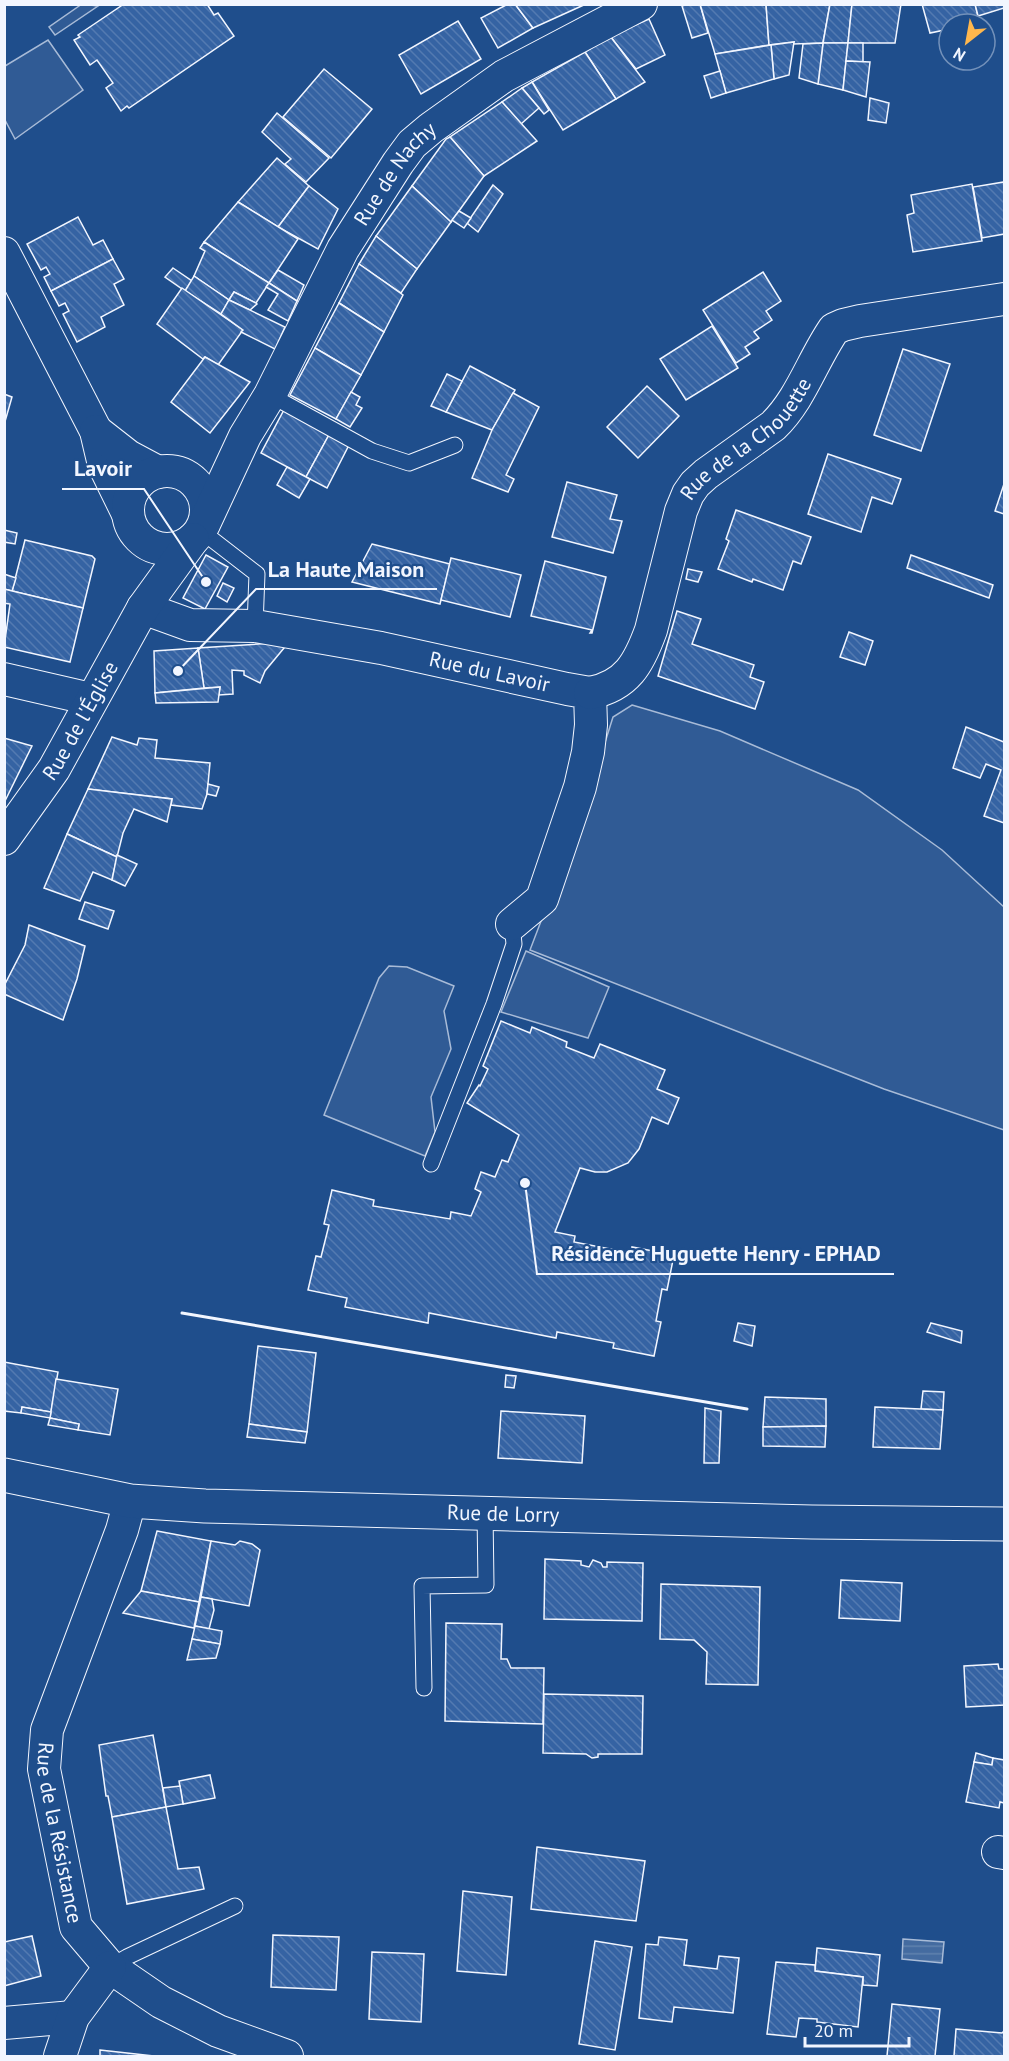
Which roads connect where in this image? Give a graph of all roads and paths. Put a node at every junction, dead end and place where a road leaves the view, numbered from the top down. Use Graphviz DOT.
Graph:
graph roads {
  1 [pos="641,4"];
  2 [pos="4,253"];
  3 [pos="1005,299"];
  4 [pos="270,395"];
  5 [pos="96,430"];
  6 [pos="245,436"];
  7 [pos="455,446"];
  8 [pos="167,472"];
  9 [pos="132,525"];
  10 [pos="199,531"];
  11 [pos="146,603"];
  12 [pos="255,626"];
  13 [pos="4,679"];
  14 [pos="590,693"];
  15 [pos="91,699"];
  16 [pos="4,839"];
  17 [pos="512,924"];
  18 [pos="431,1164"];
  19 [pos="4,1475"];
  20 [pos="130,1501"];
  21 [pos="485,1512"];
  22 [pos="1005,1524"];
  23 [pos="424,1688"];
  24 [pos="235,1906"];
  25 [pos="110,1967"];
  26 [pos="73,2017"];
  27 [pos="4,2023"];
  28 [pos="60,2056"];
  29 [pos="287,2056"];
  1 -- 4 [label="street, Rue de Nachy"];
  2 -- 5 [label="street"];
  3 -- 14 [label="street, Rue de la Chouette"];
  4 -- 6 [label="street, Rue de Nachy"];
  4 -- 7 [label="lane"];
  5 -- 8 [label="street"];
  5 -- 9 [label="street"];
  6 -- 8 [label="street, Rue de Nachy"];
  6 -- 10 [label="street, Rue de Nachy"];
  8 -- 9 [label="street"];
  8 -- 10 [label="street"];
  9 -- 10 [label="street"];
  9 -- 11 [label="street"];
  10 -- 11 [label="street, Rue de l'Église"];
  10 -- 12 [label="lane"];
  11 -- 12 [label="street, Rue du Lavoir"];
  11 -- 15 [label="street, Rue de l'Église"];
  12 -- 14 [label="street, Rue du Lavoir"];
  13 -- 15 [label="street"];
  14 -- 17 [label="street"];
  15 -- 16 [label="street, Rue de l'Église"];
  17 -- 18 [label="lane"];
  19 -- 20 [label="street, Rue de Lorry"];
  20 -- 21 [label="street, Rue de Lorry"];
  20 -- 25 [label="street, Rue de la Résistance"];
  21 -- 22 [label="street, Rue de Lorry"];
  21 -- 23 [label="lane"];
  24 -- 25 [label="lane"];
  25 -- 26 [label="street"];
  25 -- 29 [label="street, Rue de la Résistance"];
  26 -- 27 [label="street"];
  26 -- 28 [label="street"];
}
